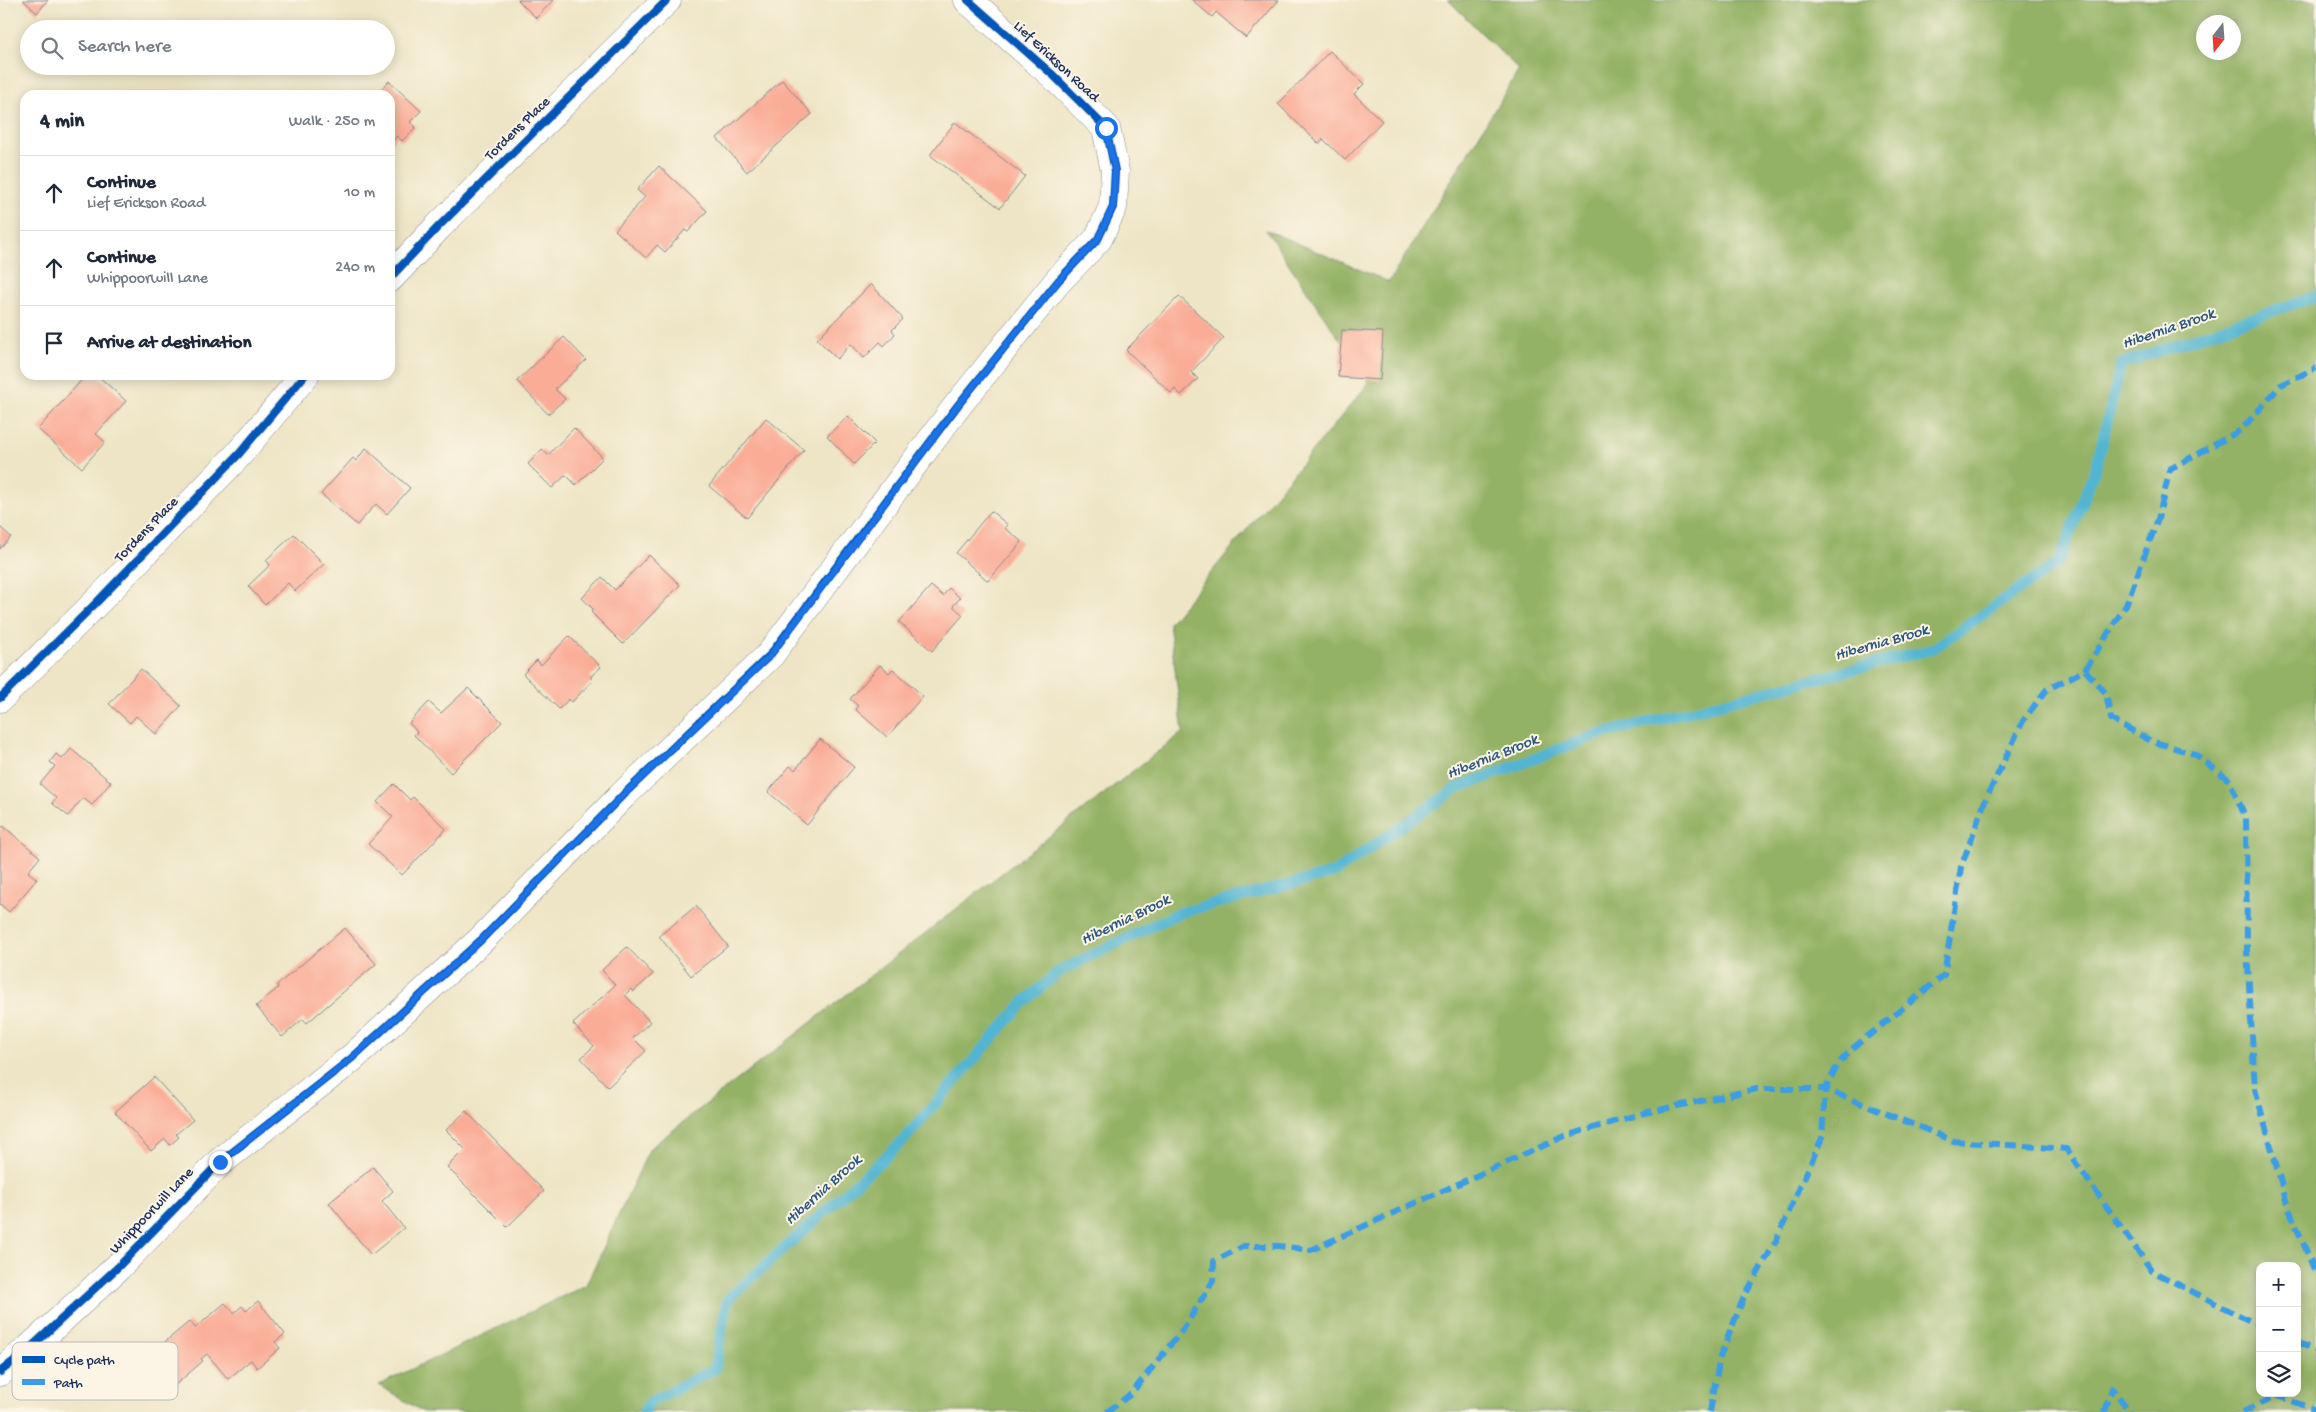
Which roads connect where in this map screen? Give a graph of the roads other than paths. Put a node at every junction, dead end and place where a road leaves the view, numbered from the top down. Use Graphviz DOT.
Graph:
graph roads {
  1 [pos="667,0"];
  2 [pos="968,0"];
  3 [pos="1114,182"];
  4 [pos="395,273"];
  5 [pos="301,380"];
  6 [pos="0,698"];
  7 [pos="37,1342"];
  8 [pos="12,1362"];
  9 [pos="0,1372"];
  1 -- 4 [label="street, Tordens Place"];
  2 -- 3 [label="street, Lief Erickson Road"];
  3 -- 7 [label="street, Whippoorwill Lane"];
  5 -- 6 [label="street, Tordens Place"];
  8 -- 9 [label="street, Whippoorwill Lane"];
}
